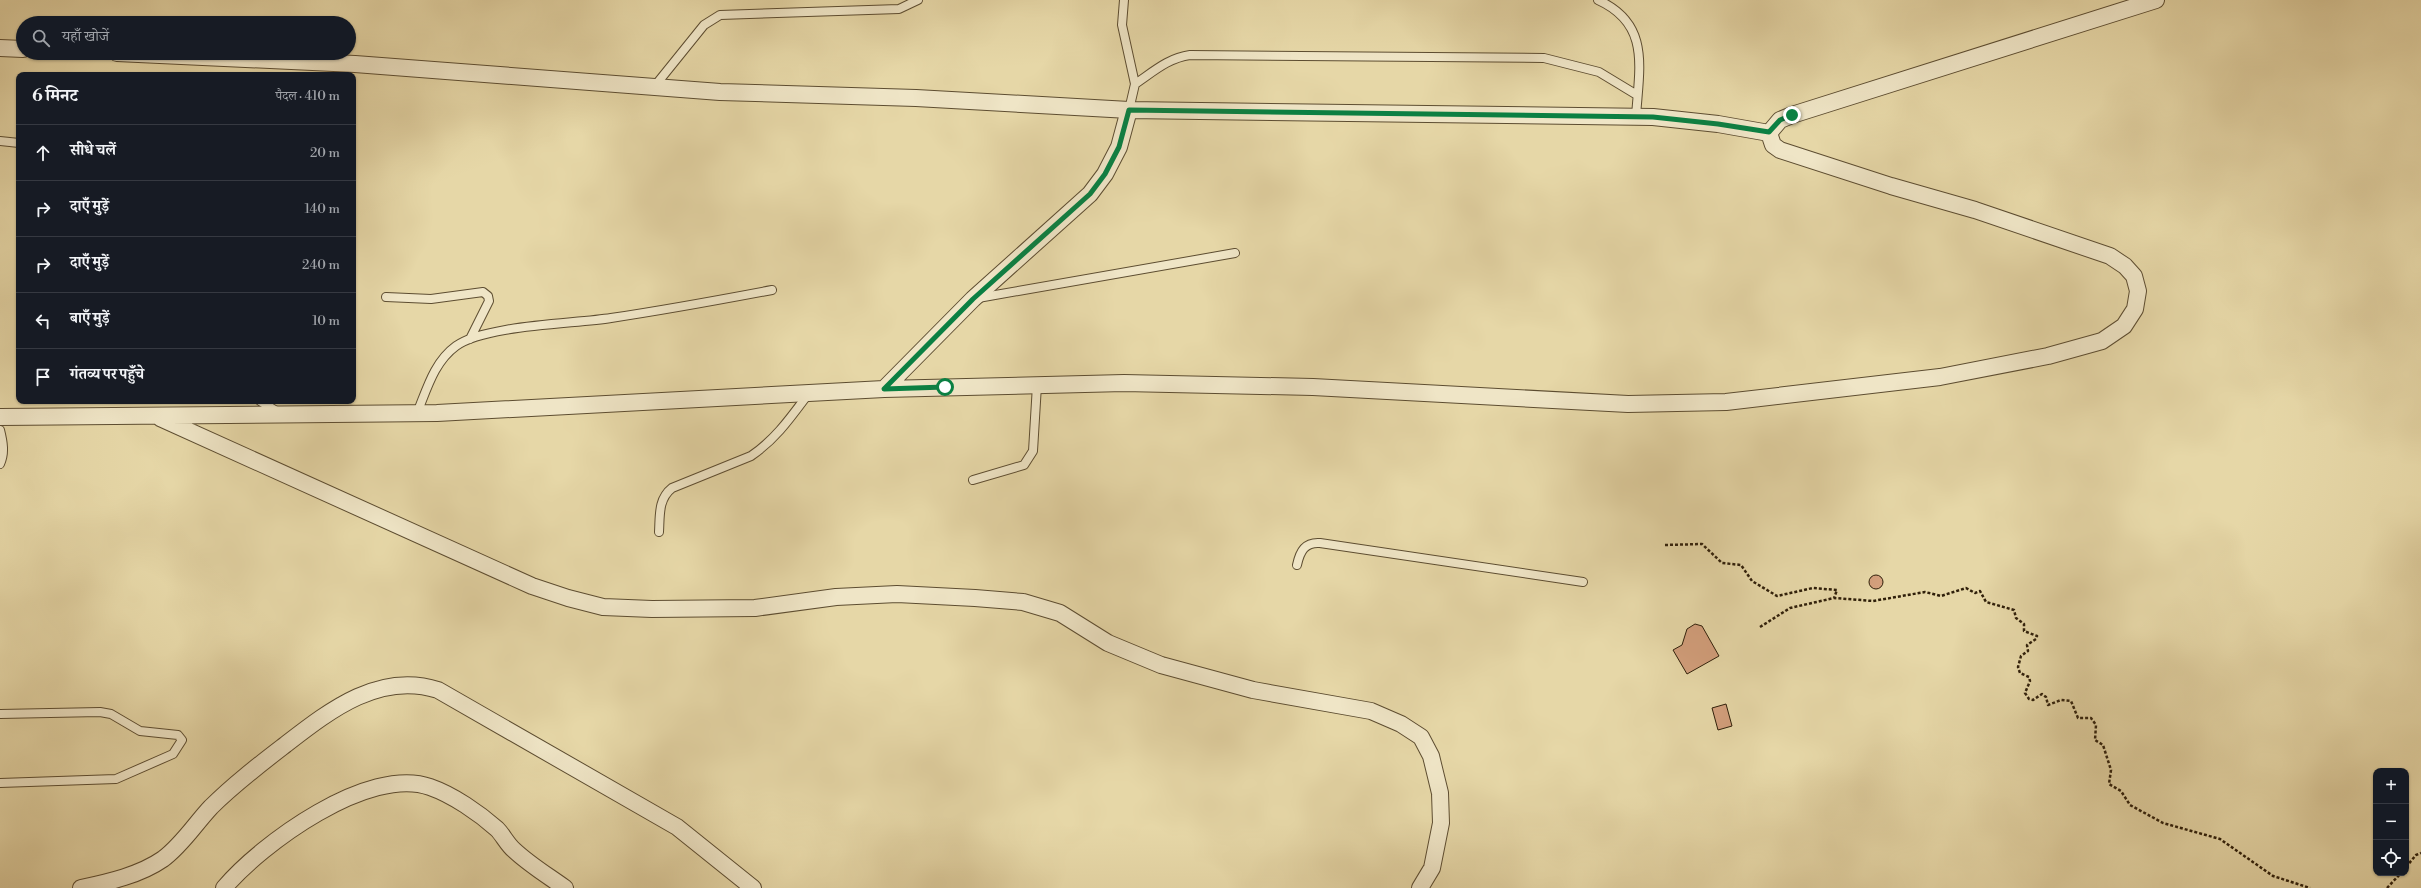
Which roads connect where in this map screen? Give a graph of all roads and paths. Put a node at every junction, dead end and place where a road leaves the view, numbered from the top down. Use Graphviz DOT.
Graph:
graph roads {
  1 [pos="918,0"];
  2 [pos="1124,0"];
  3 [pos="1598,0"];
  4 [pos="2156,0"];
  5 [pos="0,48"];
  6 [pos="16,49"];
  7 [pos="268,60"];
  8 [pos="1136,84"];
  9 [pos="653,87"];
  10 [pos="1638,95"];
  11 [pos="1129,110"];
  12 [pos="1636,117"];
  13 [pos="1769,132"];
  14 [pos="0,141"];
  15 [pos="16,143"];
  16 [pos="1235,253"];
  17 [pos="772,290"];
  18 [pos="386,297"];
  19 [pos="973,299"];
  20 [pos="470,339"];
  21 [pos="1037,385"];
  22 [pos="884,389"];
  23 [pos="809,393"];
  24 [pos="265,404"];
  25 [pos="417,413"];
  26 [pos="282,414"];
  27 [pos="155,416"];
  28 [pos="0,417"];
  29 [pos="0,430"];
  30 [pos="0,464"];
  31 [pos="973,480"];
  32 [pos="659,532"];
  33 [pos="1665,545"];
  34 [pos="1297,565"];
  35 [pos="1583,582"];
  36 [pos="1834,598"];
  37 [pos="1760,627"];
  38 [pos="0,714"];
  39 [pos="0,784"];
  40 [pos="2421,853"];
  41 [pos="2409,863"];
  42 [pos="2398,876"];
  43 [pos="81,888"];
  44 [pos="224,888"];
  45 [pos="565,888"];
  46 [pos="753,888"];
  47 [pos="1420,888"];
  48 [pos="2310,888"];
  49 [pos="2387,888"];
  1 -- 9 [label="lane"];
  2 -- 8 [label="lane"];
  3 -- 10 [label="lane"];
  4 -- 13 [label="street"];
  5 -- 6 [label="street"];
  7 -- 9 [label="street"];
  8 -- 10 [label="lane"];
  8 -- 11 [label="lane"];
  9 -- 11 [label="street"];
  10 -- 12 [label="lane"];
  11 -- 12 [label="street"];
  11 -- 19 [label="street"];
  12 -- 13 [label="street"];
  13 -- 21 [label="street"];
  14 -- 15 [label="lane"];
  16 -- 19 [label="lane"];
  17 -- 20 [label="lane"];
  18 -- 20 [label="lane"];
  19 -- 22 [label="street"];
  20 -- 25 [label="lane"];
  21 -- 22 [label="street"];
  21 -- 31 [label="lane"];
  22 -- 23 [label="street"];
  23 -- 25 [label="street"];
  23 -- 32 [label="lane"];
  24 -- 26 [label="lane"];
  25 -- 26 [label="street"];
  26 -- 27 [label="street"];
  27 -- 28 [label="street"];
  27 -- 47 [label="street"];
  29 -- 30 [label="lane"];
  33 -- 36 [label="path"];
  34 -- 35 [label="lane"];
  36 -- 37 [label="path"];
  36 -- 48 [label="path"];
  38 -- 39 [label="lane"];
  40 -- 41 [label="path"];
  42 -- 49 [label="path"];
  43 -- 46 [label="street"];
  44 -- 45 [label="street"];
}
